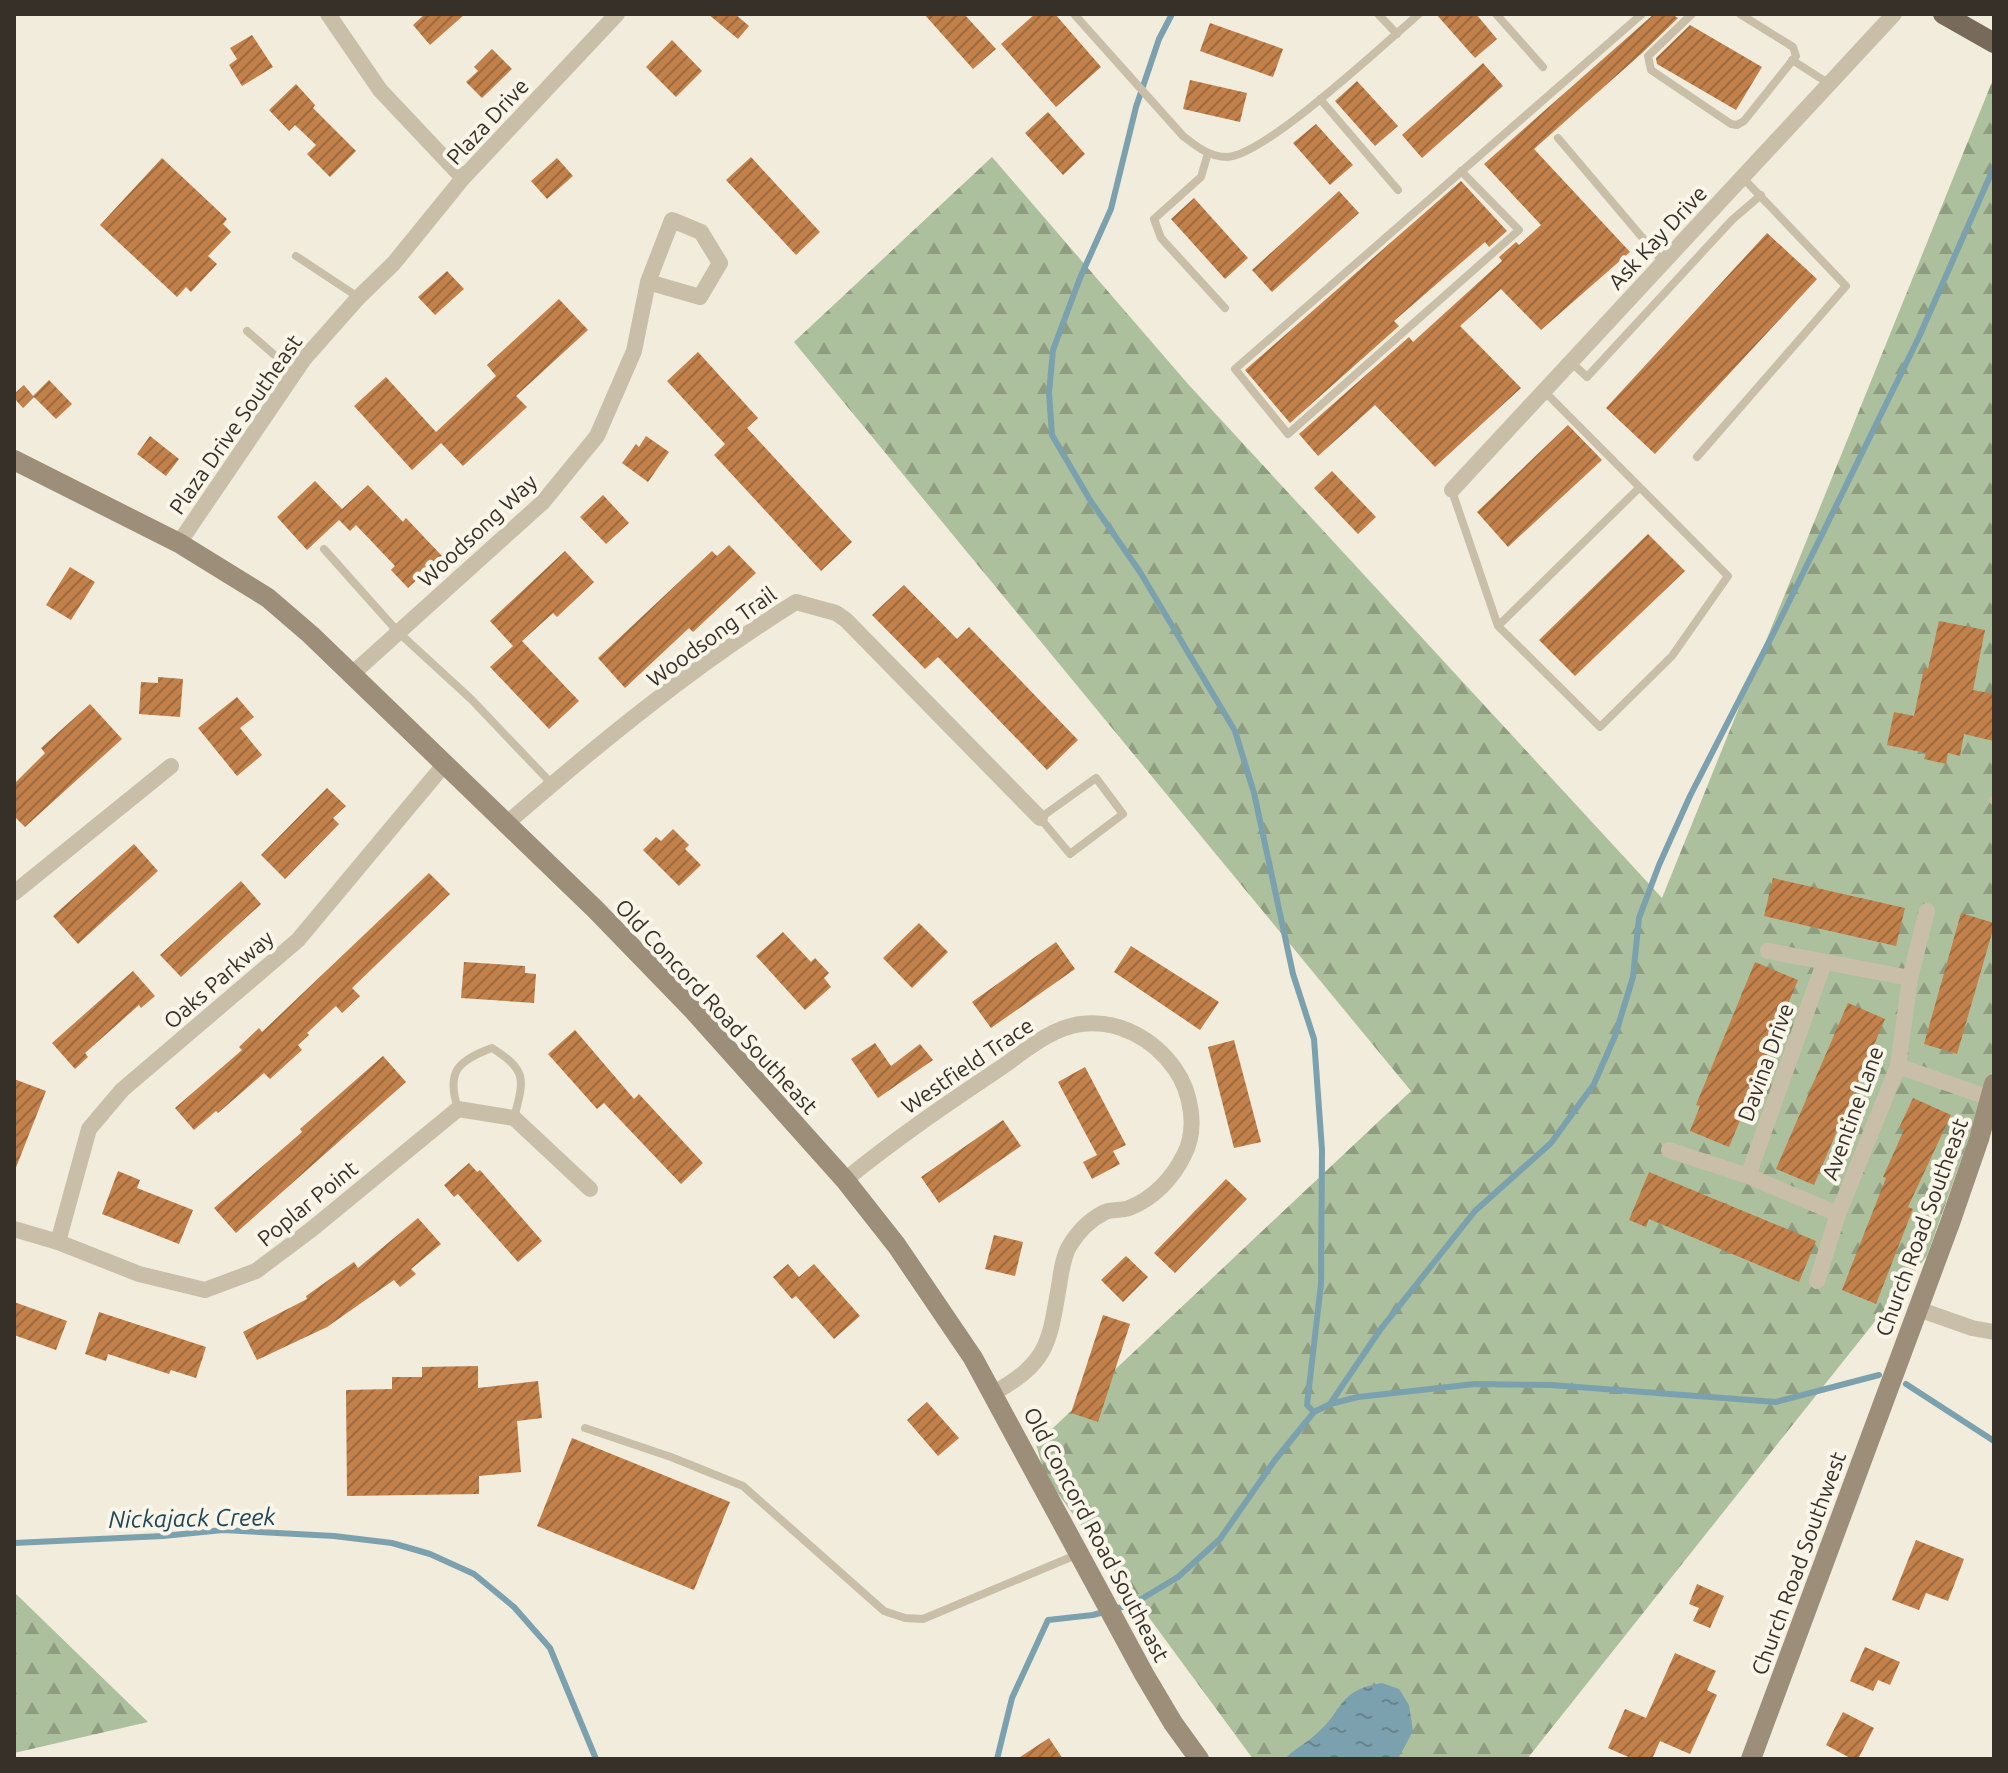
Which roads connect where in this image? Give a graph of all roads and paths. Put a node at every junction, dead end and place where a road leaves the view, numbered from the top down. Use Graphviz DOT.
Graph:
graph roads {
  1 [pos="328,14"];
  2 [pos="617,14"];
  3 [pos="1074,14"];
  4 [pos="1378,14"];
  5 [pos="1419,14"];
  6 [pos="1496,14"];
  7 [pos="1642,14"];
  8 [pos="1692,14"];
  9 [pos="1740,14"];
  10 [pos="1894,14"];
  11 [pos="1943,14"];
  12 [pos="1397,34"];
  13 [pos="1994,43"];
  14 [pos="1792,60"];
  15 [pos="1543,67"];
  16 [pos="1829,84"];
  17 [pos="1320,99"];
  18 [pos="1558,138"];
  19 [pos="1208,153"];
  20 [pos="1461,171"];
  21 [pos="1742,177"];
  22 [pos="463,178"];
  23 [pos="1398,190"];
  24 [pos="1761,195"];
  25 [pos="296,256"];
  26 [pos="394,263"];
  27 [pos="1663,263"];
  28 [pos="648,282"];
  29 [pos="358,298"];
  30 [pos="1225,308"];
  31 [pos="247,331"];
  32 [pos="1571,362"];
  33 [pos="295,372"];
  34 [pos="1544,391"];
  35 [pos="1697,457"];
  36 [pos="14,460"];
  37 [pos="1639,488"];
  38 [pos="1452,490"];
  39 [pos="179,543"];
  40 [pos="324,549"];
  41 [pos="1498,626"];
  42 [pos="398,632"];
  43 [pos="351,675"];
  44 [pos="444,765"];
  45 [pos="171,766"];
  46 [pos="552,784"];
  47 [pos="1040,818"];
  48 [pos="506,824"];
  49 [pos="14,893"];
  50 [pos="1927,911"];
  51 [pos="1768,951"];
  52 [pos="1824,963"];
  53 [pos="1910,978"];
  54 [pos="1898,1066"];
  55 [pos="1992,1091"];
  56 [pos="458,1109"];
  57 [pos="514,1118"];
  58 [pos="1669,1150"];
  59 [pos="1748,1176"];
  60 [pos="845,1180"];
  61 [pos="590,1189"];
  62 [pos="1838,1214"];
  63 [pos="14,1229"];
  64 [pos="58,1242"];
  65 [pos="1817,1281"];
  66 [pos="1918,1309"];
  67 [pos="1994,1332"];
  68 [pos="1889,1384"];
  69 [pos="994,1393"];
  70 [pos="585,1428"];
  71 [pos="1084,1561"];
  72 [pos="1199,1759"];
  73 [pos="1751,1759"];
  1 -- 22 [label="street"];
  2 -- 22 [label="street, Plaza Drive"];
  3 -- 19 [label="lane"];
  4 -- 12 [label="lane"];
  5 -- 12 [label="lane"];
  6 -- 15 [label="lane"];
  7 -- 20 [label="lane"];
  8 -- 14 [label="lane"];
  9 -- 14 [label="lane"];
  10 -- 16 [label="street, Ask Kay Drive"];
  11 -- 13 [label="main road"];
  12 -- 17 [label="lane"];
  14 -- 16 [label="lane"];
  16 -- 21 [label="street, Ask Kay Drive"];
  17 -- 19 [label="lane"];
  17 -- 23 [label="lane"];
  18 -- 27 [label="lane"];
  19 -- 30 [label="lane"];
  20 -- 20 [label="lane"];
  21 -- 24 [label="lane"];
  21 -- 27 [label="street, Ask Kay Drive"];
  22 -- 26 [label="street, Plaza Drive"];
  24 -- 32 [label="lane"];
  24 -- 35 [label="lane"];
  25 -- 29 [label="lane"];
  26 -- 29 [label="street, Plaza Drive Southeast"];
  27 -- 32 [label="street, Ask Kay Drive"];
  28 -- 28 [label="street, Woodsong Way"];
  28 -- 42 [label="street, Woodsong Way"];
  29 -- 33 [label="street, Plaza Drive Southeast"];
  31 -- 33 [label="lane"];
  32 -- 34 [label="street, Ask Kay Drive"];
  33 -- 39 [label="street, Plaza Drive Southeast"];
  34 -- 37 [label="lane"];
  34 -- 38 [label="street, Ask Kay Drive"];
  36 -- 39 [label="street, Old Concord Road Southeast"];
  37 -- 41 [label="lane"];
  37 -- 41 [label="lane"];
  38 -- 41 [label="lane"];
  39 -- 43 [label="street, Old Concord Road Southeast"];
  40 -- 42 [label="lane"];
  42 -- 43 [label="street, Woodsong Way"];
  42 -- 46 [label="lane"];
  43 -- 44 [label="street, Old Concord Road Southeast"];
  44 -- 48 [label="street, Old Concord Road Southeast"];
  44 -- 64 [label="street, Oaks Parkway"];
  45 -- 49 [label="street"];
  46 -- 47 [label="street, Woodsong Trail"];
  46 -- 48 [label="street, Woodsong Trail"];
  47 -- 47 [label="lane"];
  48 -- 60 [label="street, Old Concord Road Southeast"];
  50 -- 53 [label="street, Aventine Lane"];
  51 -- 52 [label="street"];
  52 -- 53 [label="street"];
  52 -- 59 [label="street, Davina Drive"];
  53 -- 54 [label="street, Aventine Lane"];
  54 -- 55 [label="street"];
  54 -- 62 [label="street, Aventine Lane"];
  55 -- 66 [label="street, Church Road Southeast"];
  56 -- 57 [label="street"];
  56 -- 57 [label="lane"];
  56 -- 64 [label="street, Poplar Point"];
  57 -- 61 [label="street"];
  58 -- 59 [label="street"];
  59 -- 62 [label="street"];
  60 -- 69 [label="street, Old Concord Road Southeast"];
  60 -- 69 [label="street, Westfield Trace"];
  62 -- 65 [label="street, Aventine Lane"];
  63 -- 64 [label="street, Poplar Point"];
  66 -- 67 [label="street"];
  66 -- 68 [label="street, Church Road Southeast"];
  68 -- 73 [label="street, Church Road Southwest"];
  69 -- 71 [label="street, Old Concord Road Southeast"];
  70 -- 71 [label="lane"];
  71 -- 72 [label="street, Old Concord Road Southeast"];
}
